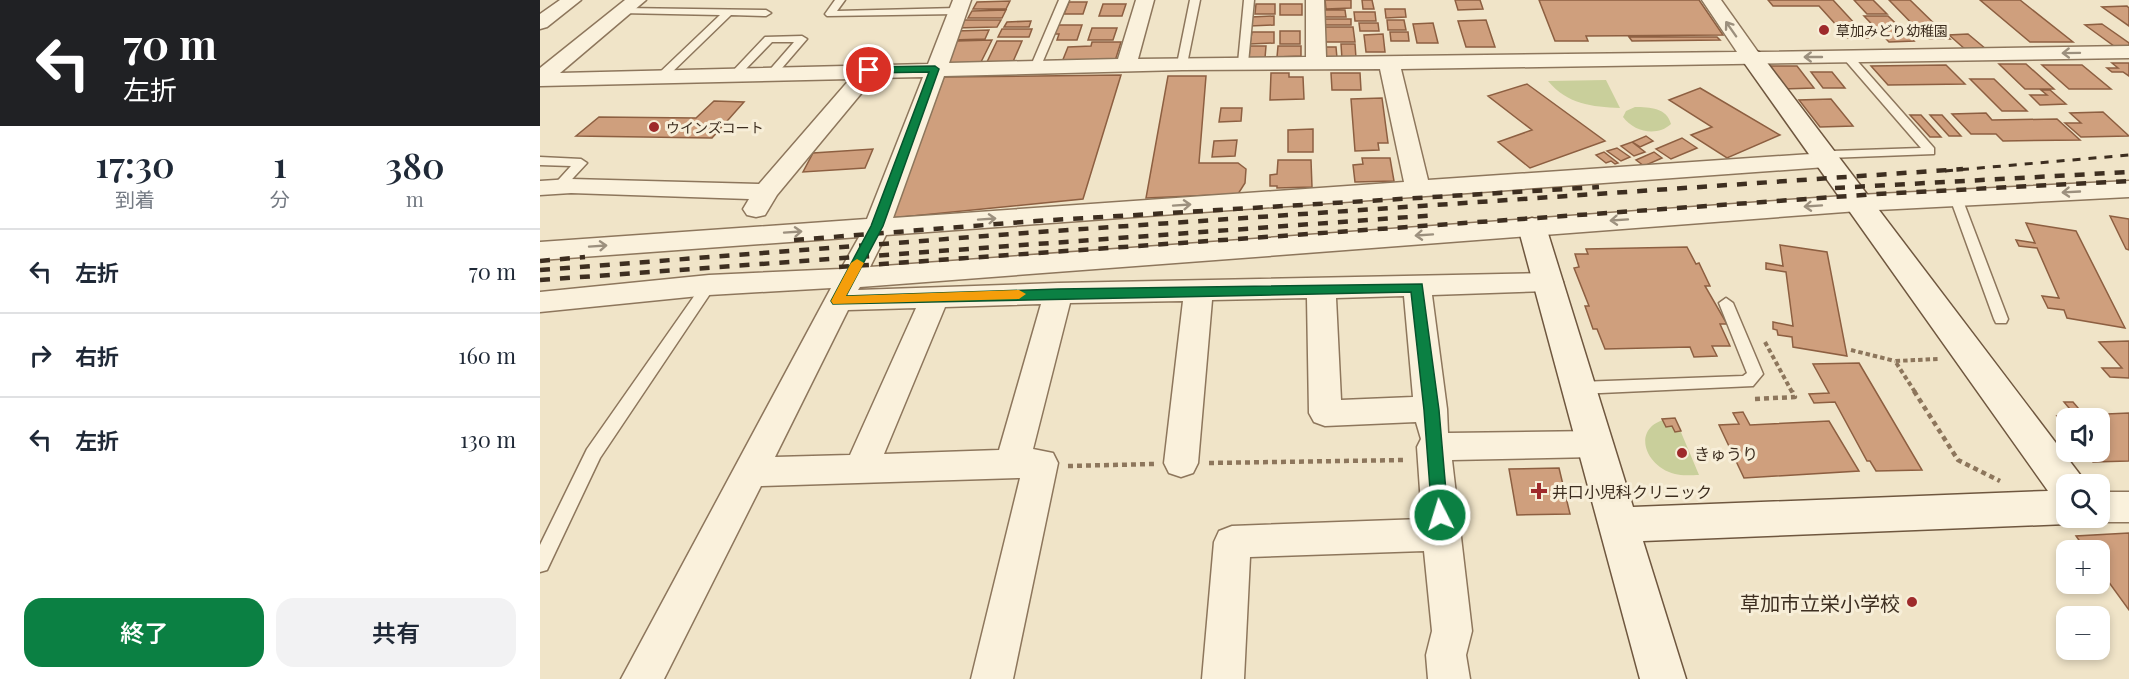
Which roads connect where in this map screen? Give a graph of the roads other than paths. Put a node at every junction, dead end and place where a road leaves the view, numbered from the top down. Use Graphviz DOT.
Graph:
graph roads {
  1 [pos="572,0"];
  2 [pos="840,0"];
  3 [pos="1064,0"];
  4 [pos="1145,0"];
  5 [pos="1195,0"];
  6 [pos="1249,0"];
  7 [pos="1315,0"];
  8 [pos="1711,0"];
  9 [pos="959,5"];
  10 [pos="630,6"];
  11 [pos="728,13"];
  12 [pos="766,13"];
  13 [pos="540,23"];
  14 [pos="2129,52"];
  15 [pos="1751,57"];
  16 [pos="1848,57"];
  17 [pos="1316,62"];
  18 [pos="1389,62"];
  19 [pos="1243,63"];
  20 [pos="1182,64"];
  21 [pos="1126,66"];
  22 [pos="1035,68"];
  23 [pos="935,69"];
  24 [pos="869,70"];
  25 [pos="772,73"];
  26 [pos="735,74"];
  27 [pos="662,76"];
  28 [pos="540,79"];
  29 [pos="1829,158"];
  30 [pos="540,161"];
  31 [pos="548,188"];
  32 [pos="1418,189"];
  33 [pos="2129,189"];
  34 [pos="766,192"];
  35 [pos="1956,198"];
  36 [pos="1858,203"];
  37 [pos="877,226"];
  38 [pos="1532,226"];
  39 [pos="742,236"];
  40 [pos="540,250"];
  41 [pos="1549,282"];
  42 [pos="709,285"];
  43 [pos="1417,287"];
  44 [pos="1321,289"];
  45 [pos="843,290"];
  46 [pos="1198,292"];
  47 [pos="1058,293"];
  48 [pos="935,297"];
  49 [pos="550,301"];
  50 [pos="1726,303"];
  51 [pos="2001,319"];
  52 [pos="540,322"];
  53 [pos="1579,388"];
  54 [pos="1431,410"];
  55 [pos="1595,444"];
  56 [pos="1435,453"];
  57 [pos="1181,463"];
  58 [pos="1026,466"];
  59 [pos="860,470"];
  60 [pos="749,472"];
  61 [pos="2057,474"];
  62 [pos="2056,507"];
  63 [pos="2110,507"];
  64 [pos="2129,507"];
  65 [pos="1619,525"];
  66 [pos="1441,534"];
  67 [pos="540,564"];
  68 [pos="642,679"];
  69 [pos="992,679"];
  70 [pos="1224,679"];
  71 [pos="1449,679"];
  72 [pos="1663,679"];
  1 -- 13 [label="street"];
  2 -- 9 [label="lane"];
  3 -- 22 [label="lane"];
  4 -- 21 [label="street"];
  5 -- 20 [label="lane"];
  6 -- 19 [label="lane"];
  7 -- 17 [label="street"];
  15 -- 8 [label="street, one-way"];
  9 -- 23 [label="street"];
  10 -- 11 [label="lane"];
  10 -- 28 [label="street"];
  11 -- 12 [label="lane"];
  11 -- 27 [label="lane"];
  14 -- 16 [label="street, one-way"];
  16 -- 15 [label="street, one-way"];
  15 -- 18 [label="street"];
  15 -- 29 [label="street"];
  16 -- 29 [label="lane"];
  17 -- 18 [label="street"];
  17 -- 19 [label="street"];
  18 -- 32 [label="street"];
  19 -- 20 [label="street"];
  20 -- 21 [label="street"];
  21 -- 22 [label="street"];
  22 -- 23 [label="street"];
  23 -- 24 [label="street"];
  23 -- 37 [label="street"];
  24 -- 25 [label="street"];
  24 -- 34 [label="street"];
  25 -- 26 [label="street"];
  25 -- 26 [label="lane"];
  26 -- 27 [label="street"];
  27 -- 28 [label="street"];
  29 -- 32 [label="street"];
  29 -- 36 [label="street"];
  30 -- 31 [label="lane"];
  31 -- 34 [label="street"];
  37 -- 32 [label="street, one-way"];
  33 -- 35 [label="street, one-way"];
  34 -- 39 [label="street"];
  35 -- 36 [label="street"];
  35 -- 51 [label="lane"];
  36 -- 38 [label="street, one-way"];
  36 -- 61 [label="street"];
  39 -- 37 [label="street, one-way"];
  37 -- 45 [label="street"];
  38 -- 41 [label="street"];
  38 -- 45 [label="street, one-way"];
  40 -- 39 [label="street, one-way"];
  41 -- 43 [label="street"];
  41 -- 53 [label="street"];
  42 -- 45 [label="street"];
  42 -- 49 [label="street"];
  42 -- 67 [label="lane"];
  43 -- 44 [label="street"];
  43 -- 54 [label="street"];
  44 -- 46 [label="street"];
  44 -- 54 [label="street"];
  45 -- 48 [label="street"];
  45 -- 60 [label="street"];
  46 -- 47 [label="street"];
  46 -- 57 [label="street"];
  47 -- 48 [label="street"];
  47 -- 58 [label="street"];
  48 -- 59 [label="street"];
  49 -- 52 [label="street"];
  50 -- 53 [label="lane"];
  53 -- 55 [label="street"];
  54 -- 56 [label="street"];
  55 -- 56 [label="street"];
  55 -- 65 [label="street"];
  56 -- 66 [label="street"];
  58 -- 59 [label="street"];
  58 -- 69 [label="street"];
  59 -- 60 [label="street"];
  60 -- 68 [label="street"];
  62 -- 65 [label="street"];
  63 -- 64 [label="street"];
  65 -- 72 [label="street"];
  66 -- 70 [label="street"];
  66 -- 71 [label="street"];
}
